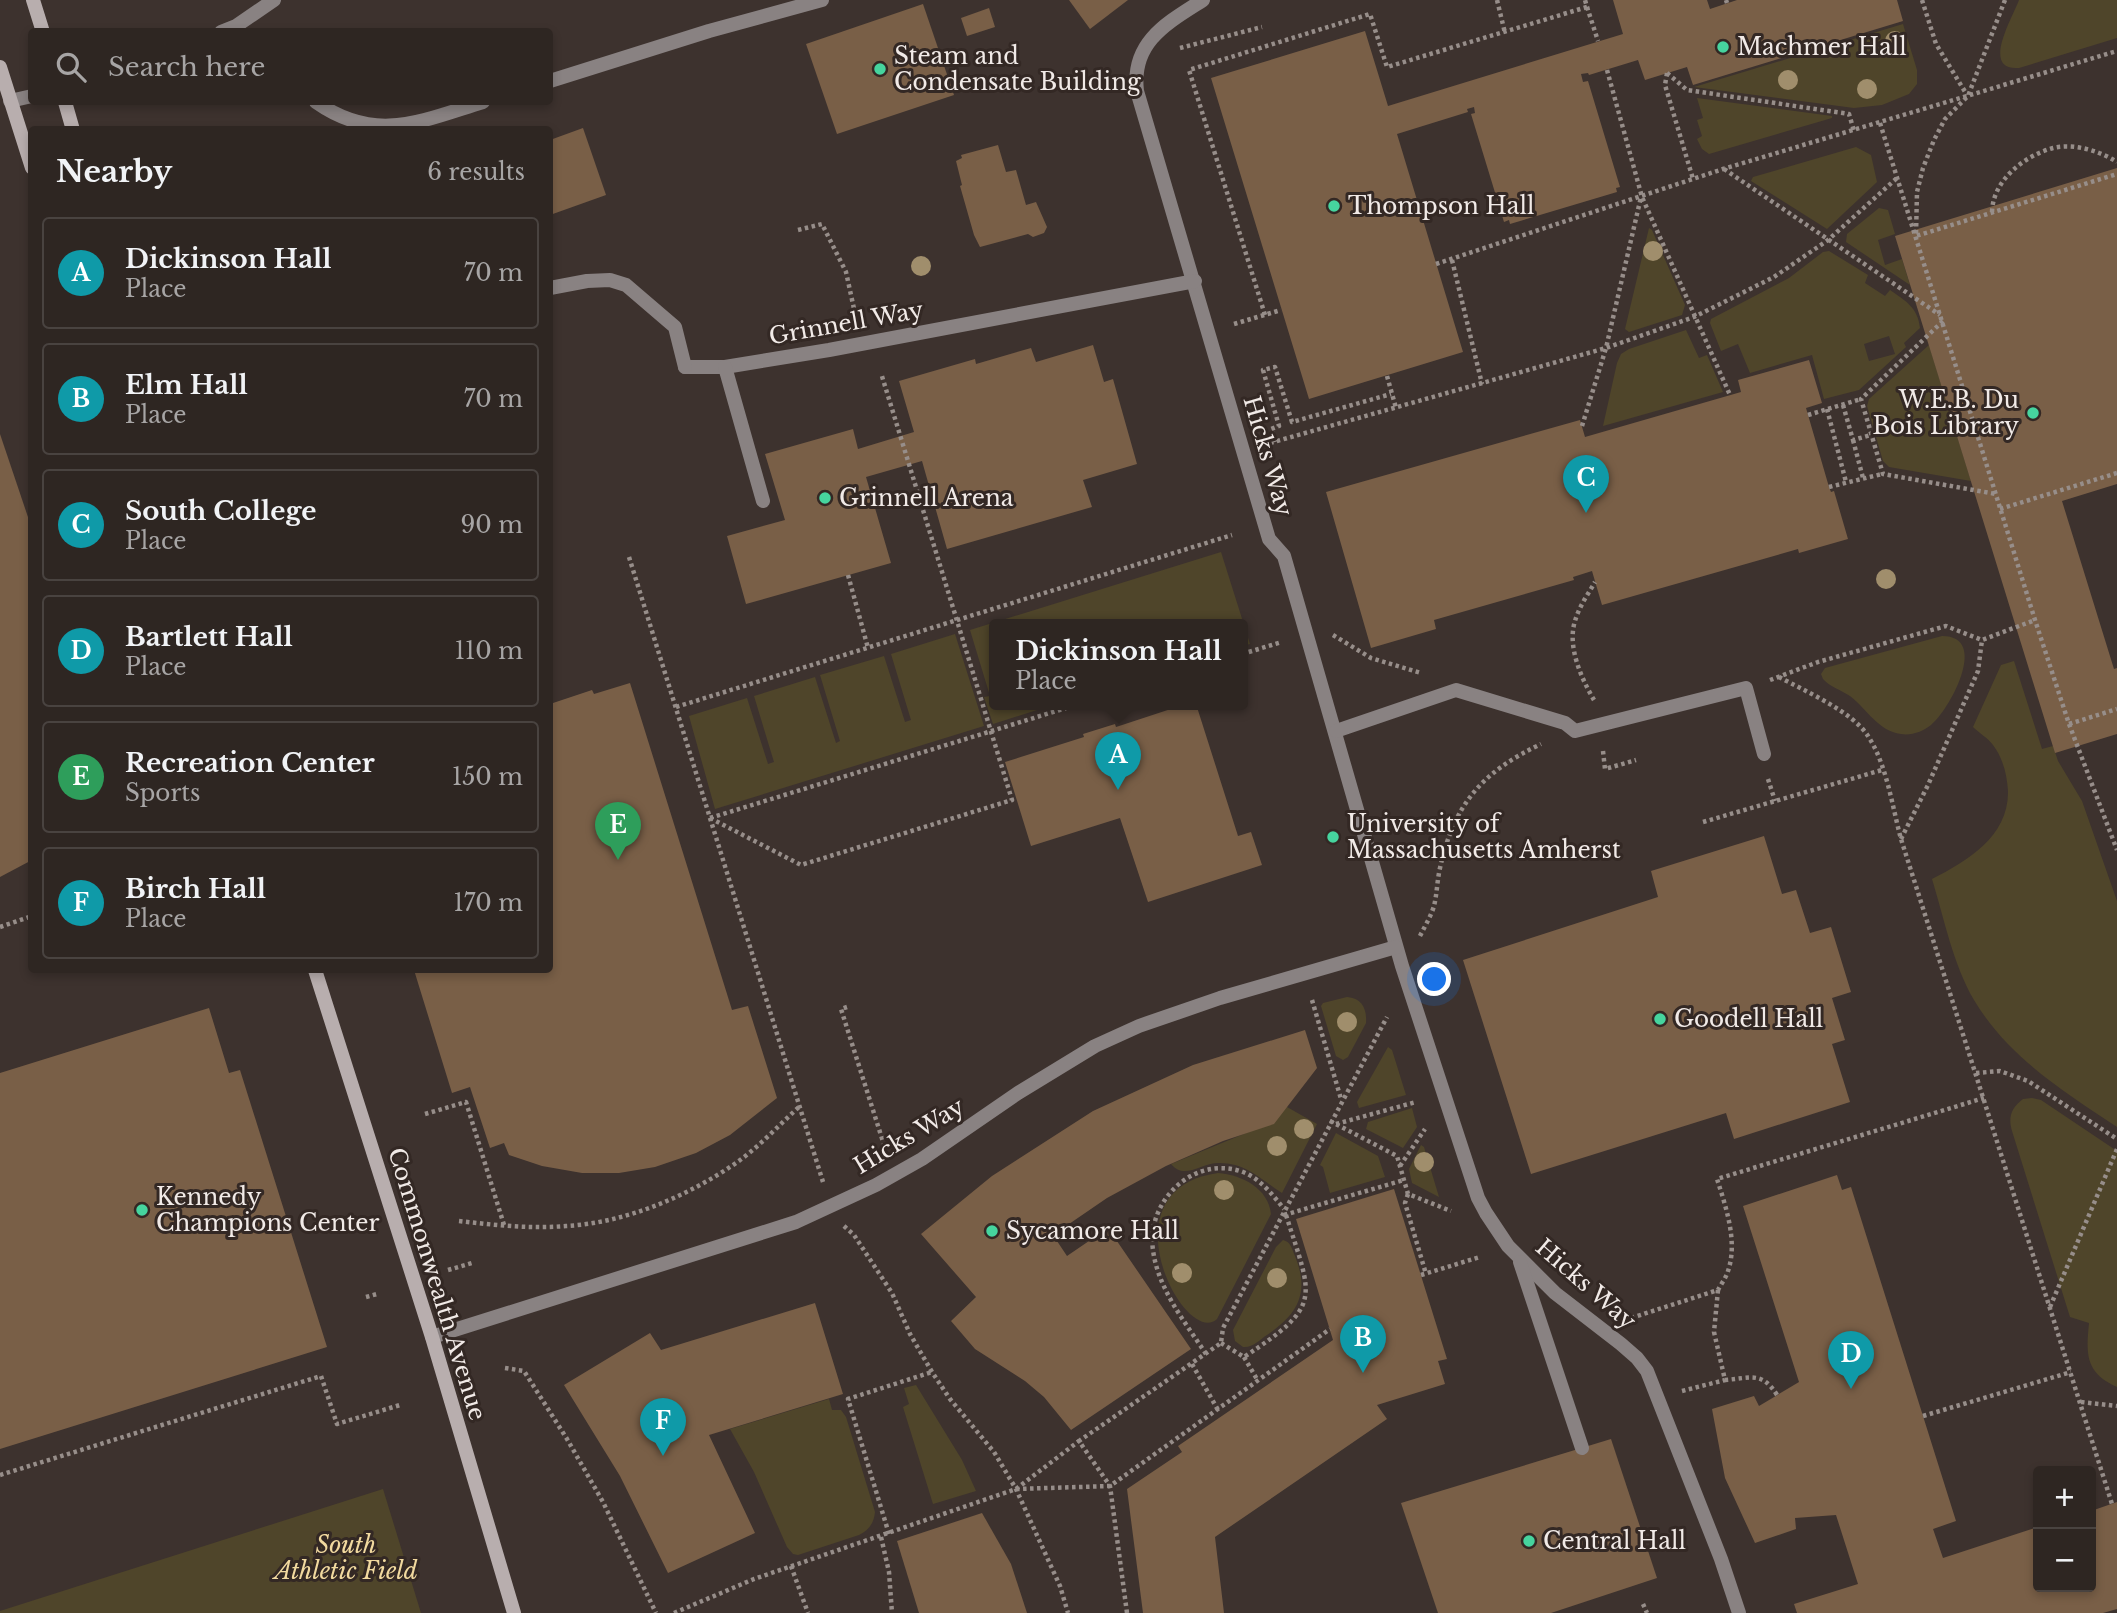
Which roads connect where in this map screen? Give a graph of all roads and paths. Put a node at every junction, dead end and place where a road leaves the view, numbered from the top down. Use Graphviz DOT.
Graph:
graph roads {
  1 [pos="33,0"];
  2 [pos="274,0"];
  3 [pos="822,0"];
  4 [pos="1203,0"];
  5 [pos="1497,0"];
  6 [pos="1585,0"];
  7 [pos="1922,0"];
  8 [pos="2006,0"];
  9 [pos="1587,7"];
  10 [pos="1262,27"];
  11 [pos="42,28"];
  12 [pos="240,28"];
  13 [pos="1505,33"];
  14 [pos="1598,41"];
  15 [pos="2117,51"];
  16 [pos="1139,58"];
  17 [pos="0,67"];
  18 [pos="1607,70"];
  19 [pos="553,80"];
  20 [pos="1968,96"];
  21 [pos="28,97"];
  22 [pos="10,101"];
  23 [pos="66,105"];
  24 [pos="322,105"];
  25 [pos="473,105"];
  26 [pos="1880,123"];
  27 [pos="72,126"];
  28 [pos="374,126"];
  29 [pos="394,126"];
  30 [pos="1854,131"];
  31 [pos="28,156"];
  32 [pos="2117,162"];
  33 [pos="1723,169"];
  34 [pos="2117,174"];
  35 [pos="1897,178"];
  36 [pos="1693,179"];
  37 [pos="1642,197"];
  38 [pos="1992,212"];
  39 [pos="798,230"];
  40 [pos="1916,236"];
  41 [pos="1828,240"];
  42 [pos="1452,260"];
  43 [pos="1436,264"];
  44 [pos="1195,281"];
  45 [pos="553,287"];
  46 [pos="1281,310"];
  47 [pos="1265,315"];
  48 [pos="1693,317"];
  49 [pos="1942,318"];
  50 [pos="1234,324"];
  51 [pos="858,326"];
  52 [pos="1606,348"];
  53 [pos="725,367"];
  54 [pos="881,373"];
  55 [pos="1387,376"];
  56 [pos="1482,384"];
  57 [pos="1391,394"];
  58 [pos="1730,395"];
  59 [pos="1861,398"];
  60 [pos="1843,405"];
  61 [pos="1396,408"];
  62 [pos="1827,410"];
  63 [pos="1808,415"];
  64 [pos="1582,426"];
  65 [pos="1871,435"];
  66 [pos="1853,440"];
  67 [pos="2117,472"];
  68 [pos="1883,474"];
  69 [pos="1863,478"];
  70 [pos="1846,482"];
  71 [pos="1829,487"];
  72 [pos="1996,494"];
  73 [pos="763,501"];
  74 [pos="2000,509"];
  75 [pos="1232,535"];
  76 [pos="629,557"];
  77 [pos="848,575"];
  78 [pos="1595,582"];
  79 [pos="956,621"];
  80 [pos="2035,621"];
  81 [pos="1323,629"];
  82 [pos="1287,640"];
  83 [pos="1982,640"];
  84 [pos="868,648"];
  85 [pos="1248,652"];
  86 [pos="1779,677"];
  87 [pos="1746,688"];
  88 [pos="1456,690"];
  89 [pos="1596,703"];
  90 [pos="677,707"];
  91 [pos="2117,709"];
  92 [pos="1060,710"];
  93 [pos="2069,724"];
  94 [pos="1575,730"];
  95 [pos="1336,731"];
  96 [pos="990,732"];
  97 [pos="1602,748"];
  98 [pos="1764,754"];
  99 [pos="1636,760"];
  100 [pos="1882,770"];
  101 [pos="1768,777"];
  102 [pos="1775,801"];
  103 [pos="710,818"];
  104 [pos="1703,822"];
  105 [pos="1901,839"];
  106 [pos="2117,850"];
  107 [pos="28,917"];
  108 [pos="0,927"];
  109 [pos="1419,938"];
  110 [pos="1396,947"];
  111 [pos="316,973"];
  112 [pos="1312,1000"];
  113 [pos="847,1007"];
  114 [pos="1387,1017"];
  115 [pos="1976,1073"];
  116 [pos="1984,1098"];
  117 [pos="1342,1100"];
  118 [pos="1416,1102"];
  119 [pos="800,1106"];
  120 [pos="425,1114"];
  121 [pos="1333,1122"];
  122 [pos="1425,1129"];
  123 [pos="2117,1139"];
  124 [pos="885,1148"];
  125 [pos="2117,1149"];
  126 [pos="1400,1167"];
  127 [pos="1404,1180"];
  128 [pos="825,1186"];
  129 [pos="1408,1194"];
  130 [pos="1451,1211"];
  131 [pos="1284,1213"];
  132 [pos="459,1221"];
  133 [pos="504,1225"];
  134 [pos="848,1229"];
  135 [pos="1480,1256"];
  136 [pos="1519,1257"];
  137 [pos="472,1263"];
  138 [pos="448,1270"];
  139 [pos="1718,1290"];
  140 [pos="377,1294"];
  141 [pos="366,1297"];
  142 [pos="2049,1308"];
  143 [pos="1621,1324"];
  144 [pos="1330,1329"];
  145 [pos="432,1337"];
  146 [pos="1221,1343"];
  147 [pos="1206,1354"];
  148 [pos="1244,1357"];
  149 [pos="1192,1364"];
  150 [pos="505,1368"];
  151 [pos="932,1372"];
  152 [pos="2071,1372"];
  153 [pos="1725,1380"];
  154 [pos="1258,1381"];
  155 [pos="1777,1395"];
  156 [pos="1660,1402"];
  157 [pos="2081,1402"];
  158 [pos="400,1405"];
  159 [pos="2117,1406"];
  160 [pos="1218,1410"];
  161 [pos="1923,1416"];
  162 [pos="1079,1441"];
  163 [pos="1582,1448"];
  164 [pos="0,1475"];
  165 [pos="1110,1486"];
  166 [pos="1016,1489"];
  167 [pos="2112,1504"];
  168 [pos="889,1534"];
  169 [pos="881,1536"];
  170 [pos="791,1566"];
  171 [pos="1643,1604"];
  172 [pos="514,1613"];
  173 [pos="656,1613"];
  174 [pos="674,1613"];
  175 [pos="808,1613"];
  176 [pos="892,1613"];
  177 [pos="1068,1613"];
  178 [pos="1127,1613"];
  179 [pos="1647,1613"];
  180 [pos="1739,1613"];
  1 -- 11 [label="main road"];
  2 -- 12 [label="street"];
  3 -- 19 [label="street"];
  4 -- 16 [label="street"];
  5 -- 13 [label="path"];
  6 -- 9 [label="path"];
  7 -- 20 [label="path"];
  8 -- 20 [label="path"];
  9 -- 13 [label="path"];
  9 -- 14 [label="path"];
  10 -- 16 [label="path"];
  13 -- 47 [label="path"];
  15 -- 20 [label="path"];
  16 -- 44 [label="street, Hicks Way"];
  17 -- 22 [label="main road"];
  18 -- 37 [label="path"];
  20 -- 26 [label="path"];
  20 -- 40 [label="path"];
  21 -- 22 [label="street"];
  22 -- 31 [label="main road"];
  23 -- 27 [label="main road"];
  24 -- 28 [label="street"];
  25 -- 29 [label="street"];
  26 -- 30 [label="path"];
  26 -- 35 [label="path"];
  30 -- 33 [label="path"];
  30 -- 36 [label="path"];
  32 -- 38 [label="path"];
  33 -- 36 [label="path"];
  33 -- 41 [label="path"];
  34 -- 38 [label="path"];
  35 -- 40 [label="path"];
  35 -- 41 [label="path"];
  36 -- 37 [label="path"];
  37 -- 42 [label="path"];
  37 -- 48 [label="path"];
  37 -- 52 [label="path"];
  38 -- 40 [label="path"];
  39 -- 51 [label="path"];
  40 -- 49 [label="path"];
  41 -- 48 [label="path"];
  41 -- 49 [label="path"];
  42 -- 43 [label="path"];
  42 -- 56 [label="path"];
  44 -- 53 [label="street, Grinnell Way"];
  44 -- 95 [label="street, Hicks Way"];
  45 -- 53 [label="street, Grinnell Way"];
  46 -- 47 [label="path"];
  47 -- 50 [label="path"];
  48 -- 52 [label="path"];
  48 -- 58 [label="path"];
  49 -- 59 [label="path"];
  49 -- 72 [label="path"];
  52 -- 56 [label="path"];
  52 -- 64 [label="path"];
  53 -- 73 [label="street"];
  54 -- 79 [label="path"];
  55 -- 57 [label="path"];
  56 -- 61 [label="path"];
  57 -- 61 [label="path"];
  57 -- 61 [label="path"];
  59 -- 60 [label="path"];
  59 -- 65 [label="path"];
  60 -- 62 [label="path"];
  60 -- 66 [label="path"];
  62 -- 63 [label="path"];
  62 -- 70 [label="path"];
  65 -- 66 [label="path"];
  65 -- 68 [label="path"];
  66 -- 69 [label="path"];
  67 -- 74 [label="path"];
  68 -- 69 [label="path"];
  68 -- 72 [label="path"];
  69 -- 70 [label="path"];
  70 -- 71 [label="path"];
  72 -- 74 [label="path"];
  74 -- 80 [label="path"];
  75 -- 79 [label="path"];
  76 -- 90 [label="path"];
  77 -- 84 [label="path"];
  78 -- 89 [label="path"];
  79 -- 84 [label="path"];
  79 -- 96 [label="path"];
  80 -- 83 [label="path"];
  80 -- 93 [label="path"];
  81 -- 88 [label="path"];
  82 -- 85 [label="path"];
  83 -- 86 [label="path"];
  83 -- 105 [label="path"];
  84 -- 90 [label="path"];
  86 -- 87 [label="path"];
  86 -- 100 [label="path"];
  87 -- 94 [label="street"];
  87 -- 98 [label="street"];
  88 -- 94 [label="street"];
  88 -- 95 [label="street"];
  90 -- 103 [label="path"];
  91 -- 93 [label="path"];
  92 -- 96 [label="path"];
  93 -- 106 [label="path"];
  94 -- 109 [label="path"];
  95 -- 110 [label="street, Hicks Way"];
  96 -- 103 [label="path"];
  96 -- 103 [label="path"];
  97 -- 99 [label="path"];
  100 -- 102 [label="path"];
  100 -- 105 [label="path"];
  101 -- 102 [label="path"];
  102 -- 104 [label="path"];
  103 -- 119 [label="path"];
  105 -- 115 [label="path"];
  107 -- 108 [label="path"];
  110 -- 136 [label="street, Hicks Way"];
  110 -- 145 [label="street, Hicks Way"];
  111 -- 145 [label="main road, Commonwealth Avenue"];
  112 -- 117 [label="path"];
  113 -- 124 [label="path"];
  114 -- 117 [label="path"];
  115 -- 116 [label="path"];
  115 -- 123 [label="path"];
  116 -- 139 [label="path"];
  116 -- 142 [label="path"];
  117 -- 121 [label="path"];
  118 -- 121 [label="path"];
  119 -- 128 [label="path"];
  119 -- 133 [label="path"];
  120 -- 133 [label="path"];
  121 -- 126 [label="path"];
  121 -- 131 [label="path"];
  122 -- 126 [label="path"];
  125 -- 142 [label="path"];
  126 -- 127 [label="path"];
  127 -- 129 [label="path"];
  127 -- 131 [label="path"];
  129 -- 130 [label="path"];
  129 -- 135 [label="path"];
  131 -- 146 [label="path"];
  131 -- 147 [label="path"];
  131 -- 148 [label="path"];
  132 -- 133 [label="path"];
  134 -- 151 [label="path"];
  136 -- 156 [label="street, Hicks Way"];
  136 -- 163 [label="street"];
  137 -- 138 [label="path"];
  139 -- 143 [label="path"];
  139 -- 153 [label="path"];
  140 -- 141 [label="path"];
  142 -- 152 [label="path"];
  144 -- 154 [label="path"];
  145 -- 172 [label="main road, Commonwealth Avenue"];
  146 -- 147 [label="path"];
  146 -- 148 [label="path"];
  147 -- 149 [label="path"];
  148 -- 154 [label="path"];
  149 -- 160 [label="path"];
  149 -- 162 [label="path"];
  150 -- 173 [label="path"];
  151 -- 166 [label="path"];
  151 -- 168 [label="path"];
  152 -- 157 [label="path"];
  152 -- 161 [label="path"];
  153 -- 155 [label="path"];
  153 -- 156 [label="path"];
  154 -- 160 [label="path"];
  156 -- 180 [label="street, Hicks Way"];
  157 -- 159 [label="path"];
  157 -- 167 [label="path"];
  158 -- 164 [label="path"];
  160 -- 165 [label="path"];
  162 -- 165 [label="path"];
  162 -- 166 [label="path"];
  165 -- 166 [label="path"];
  165 -- 178 [label="path"];
  166 -- 168 [label="path"];
  166 -- 177 [label="path"];
  168 -- 169 [label="path"];
  169 -- 170 [label="path"];
  169 -- 176 [label="path"];
  170 -- 174 [label="path"];
  170 -- 175 [label="path"];
  171 -- 179 [label="path"];
}
